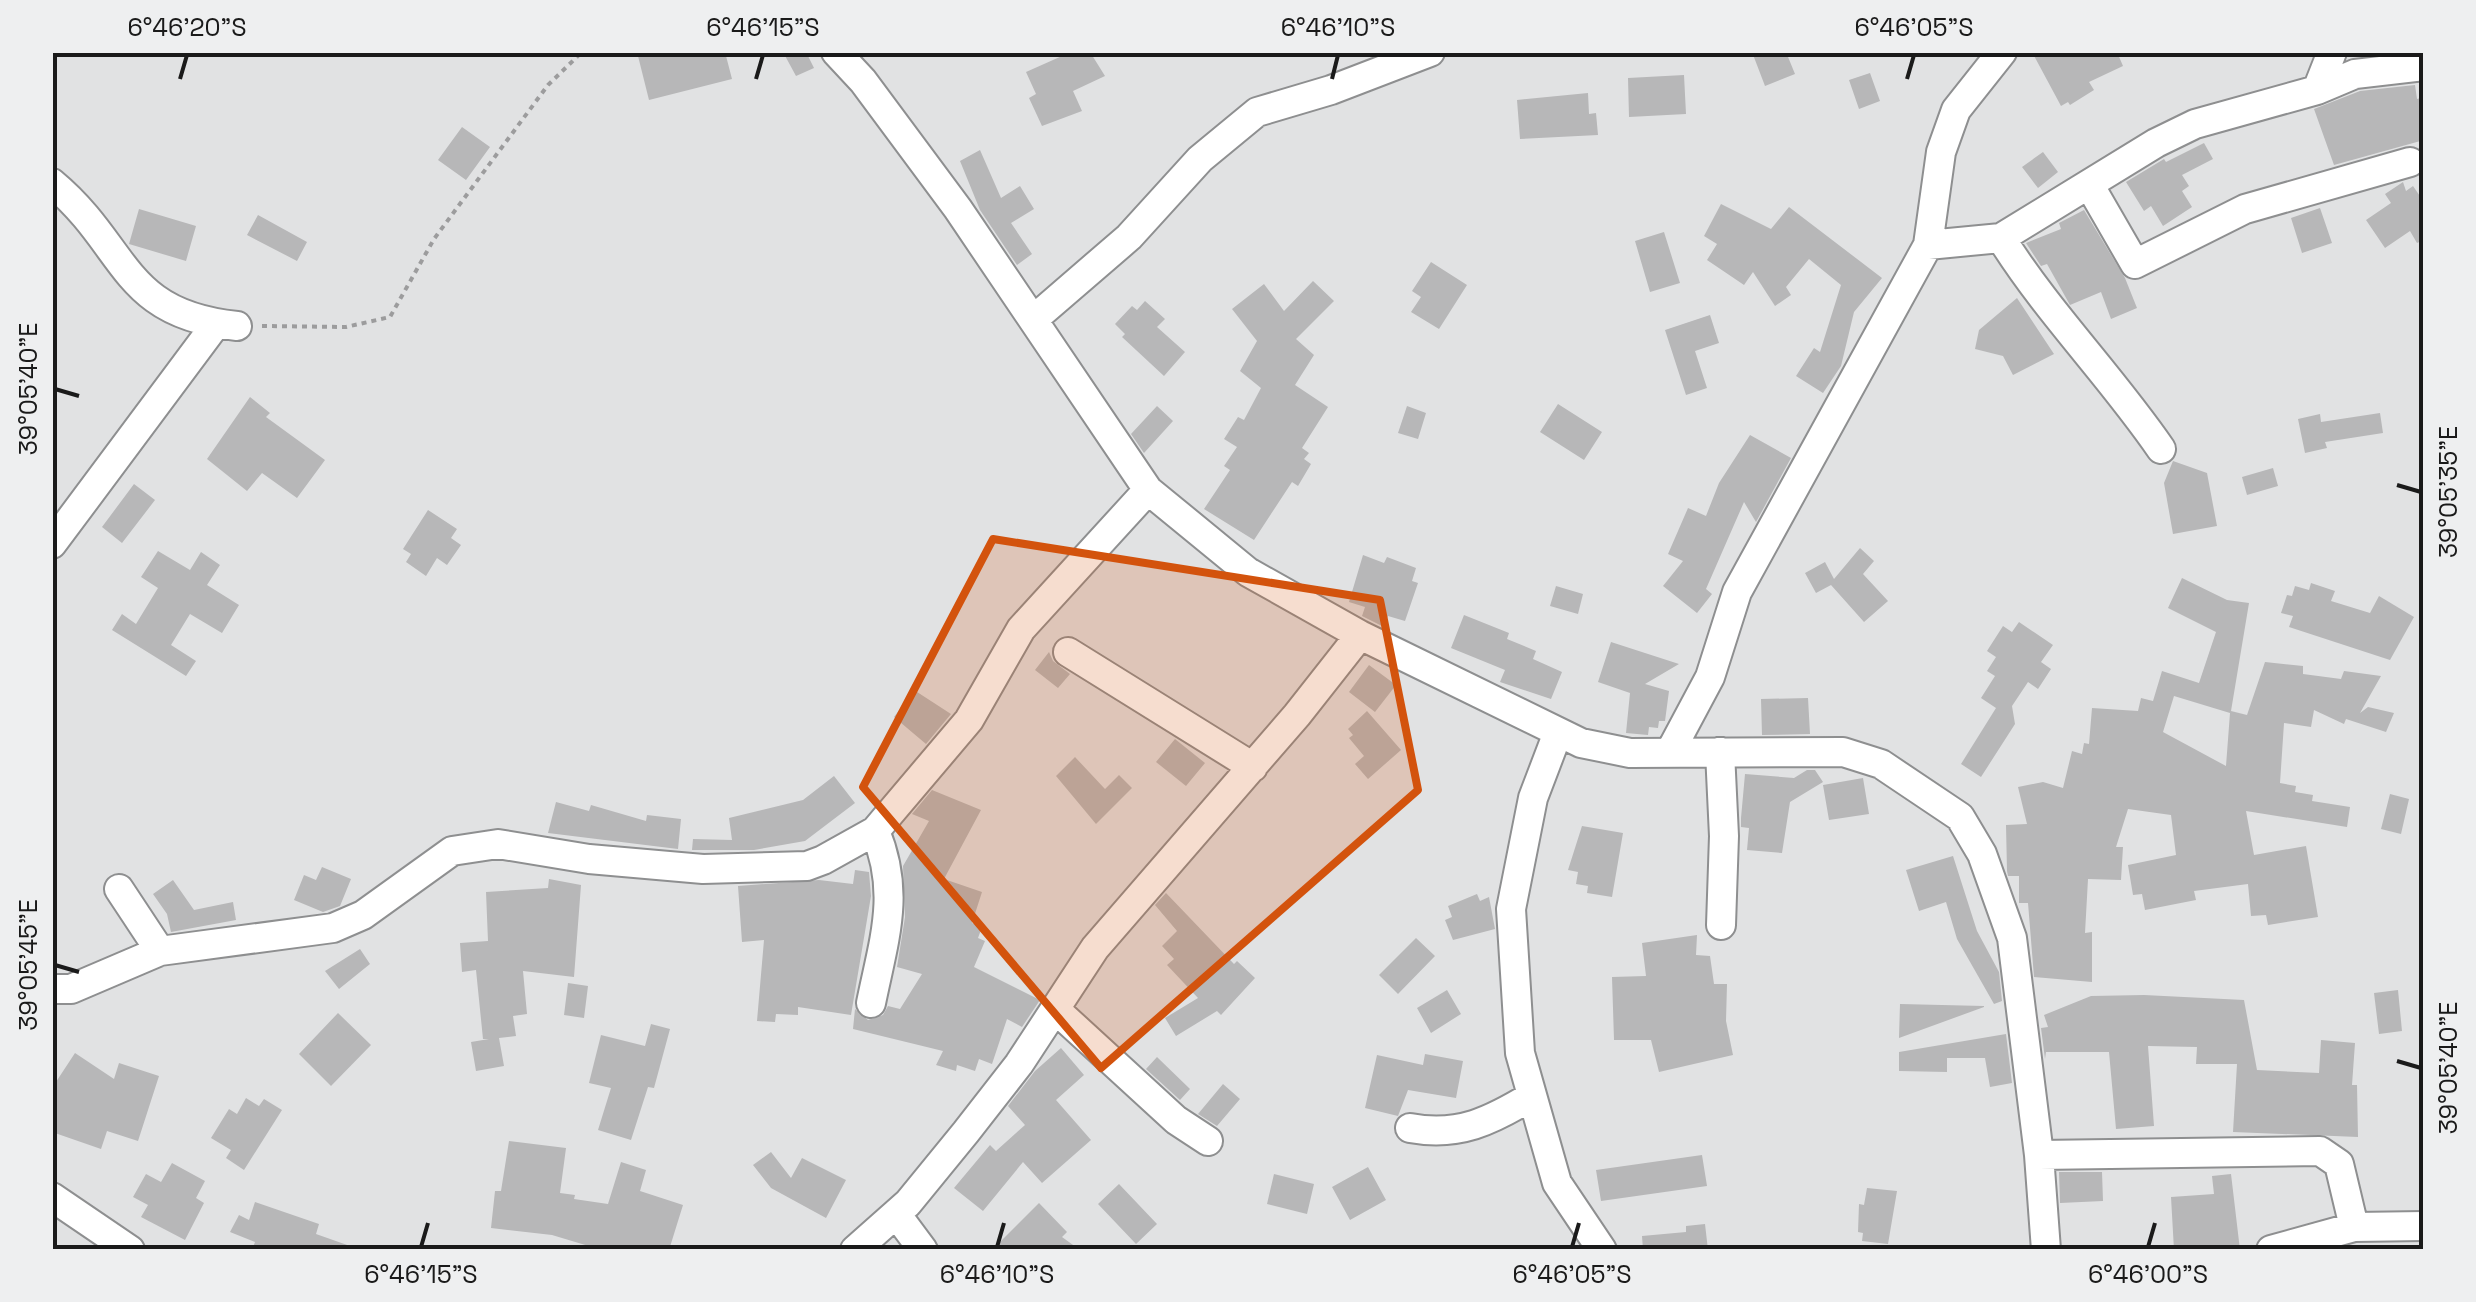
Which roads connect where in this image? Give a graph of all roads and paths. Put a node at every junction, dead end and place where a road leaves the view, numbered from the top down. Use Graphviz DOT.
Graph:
graph roads {
  1 [pos="582,52"];
  2 [pos="836,52"];
  3 [pos="1430,52"];
  4 [pos="2002,52"];
  5 [pos="2332,52"];
  6 [pos="2424,66"];
  7 [pos="2316,90"];
  8 [pos="2410,162"];
  9 [pos="52,183"];
  10 [pos="2090,186"];
  11 [pos="2001,238"];
  12 [pos="1928,245"];
  13 [pos="1034,319"];
  14 [pos="227,325"];
  15 [pos="2161,449"];
  16 [pos="1148,490"];
  17 [pos="52,544"];
  18 [pos="1360,635"];
  19 [pos="1068,652"];
  20 [pos="1557,734"];
  21 [pos="1670,752"];
  22 [pos="1720,752"];
  23 [pos="1252,768"];
  24 [pos="874,830"];
  25 [pos="120,889"];
  26 [pos="1721,925"];
  27 [pos="160,952"];
  28 [pos="52,989"];
  29 [pos="871,1003"];
  30 [pos="1056,1010"];
  31 [pos="1532,1096"];
  32 [pos="1410,1128"];
  33 [pos="1208,1141"];
  34 [pos="2039,1155"];
  35 [pos="52,1197"];
  36 [pos="897,1214"];
  37 [pos="2354,1226"];
  38 [pos="2424,1226"];
  39 [pos="130,1250"];
  40 [pos="855,1250"];
  41 [pos="924,1250"];
  42 [pos="1602,1250"];
  43 [pos="2046,1250"];
  44 [pos="2271,1250"];
  1 -- 14 [label="path"];
  2 -- 13 [label="street"];
  3 -- 13 [label="street"];
  4 -- 12 [label="street"];
  5 -- 7 [label="street"];
  6 -- 7 [label="street"];
  7 -- 10 [label="street"];
  8 -- 10 [label="street"];
  9 -- 14 [label="street"];
  10 -- 11 [label="street"];
  11 -- 12 [label="street"];
  11 -- 15 [label="street"];
  12 -- 21 [label="street"];
  13 -- 16 [label="street"];
  14 -- 17 [label="street"];
  16 -- 18 [label="street"];
  16 -- 24 [label="street"];
  18 -- 20 [label="street"];
  18 -- 23 [label="street"];
  19 -- 23 [label="street"];
  20 -- 21 [label="street"];
  20 -- 31 [label="street"];
  21 -- 22 [label="street"];
  22 -- 26 [label="street"];
  22 -- 34 [label="street"];
  23 -- 30 [label="street"];
  24 -- 27 [label="street"];
  24 -- 29 [label="street"];
  25 -- 27 [label="street"];
  27 -- 28 [label="street"];
  30 -- 33 [label="street"];
  30 -- 36 [label="street"];
  31 -- 32 [label="street"];
  31 -- 42 [label="street"];
  34 -- 37 [label="street"];
  34 -- 43 [label="street"];
  35 -- 39 [label="street"];
  36 -- 40 [label="street"];
  36 -- 41 [label="street"];
  37 -- 38 [label="street"];
  37 -- 44 [label="street"];
}
